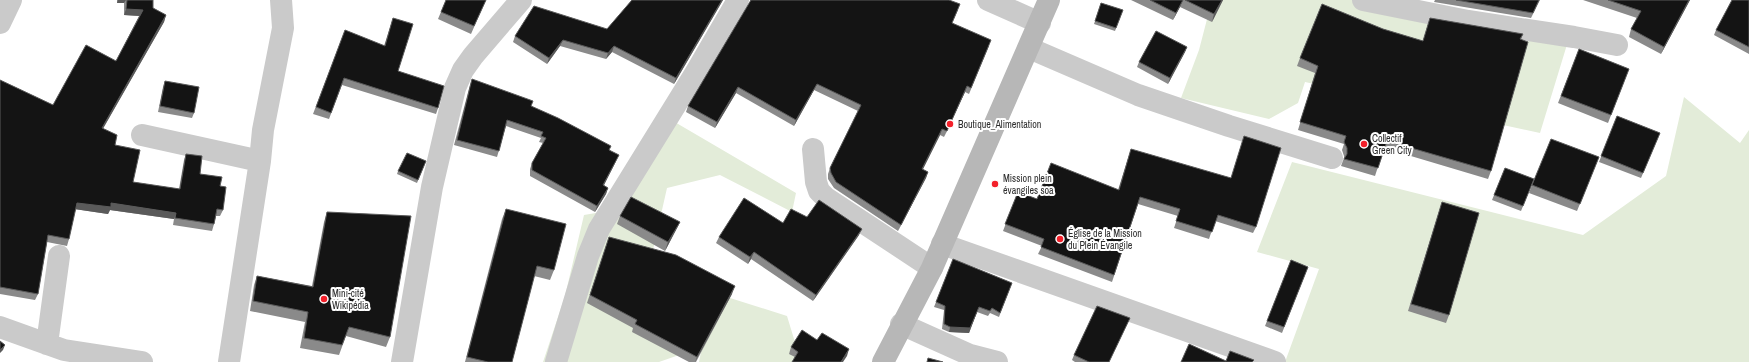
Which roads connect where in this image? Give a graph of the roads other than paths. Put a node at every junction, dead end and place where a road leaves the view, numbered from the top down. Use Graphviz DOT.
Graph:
graph roads {
  1 [pos="11,0"];
  2 [pos="281,0"];
  3 [pos="521,0"];
  4 [pos="738,0"];
  5 [pos="988,0"];
  6 [pos="1049,0"];
  7 [pos="1363,0"];
  8 [pos="0,23"];
  9 [pos="1040,23"];
  10 [pos="1618,46"];
  11 [pos="1029,48"];
  12 [pos="142,135"];
  13 [pos="813,149"];
  14 [pos="1332,158"];
  15 [pos="260,161"];
  16 [pos="942,244"];
  17 [pos="59,256"];
  18 [pos="932,268"];
  19 [pos="901,324"];
  20 [pos="0,327"];
  21 [pos="47,344"];
  22 [pos="142,362"];
  23 [pos="230,362"];
  24 [pos="402,362"];
  25 [pos="556,362"];
  26 [pos="883,362"];
  27 [pos="997,362"];
  28 [pos="1275,362"];
  1 -- 8 [label="street"];
  2 -- 15 [label="street"];
  3 -- 24 [label="street"];
  4 -- 25 [label="street"];
  5 -- 9 [label="street"];
  6 -- 9 [label="main road"];
  7 -- 10 [label="street"];
  9 -- 11 [label="main road"];
  11 -- 14 [label="street"];
  11 -- 16 [label="main road"];
  12 -- 15 [label="street"];
  13 -- 18 [label="street"];
  15 -- 23 [label="street"];
  16 -- 18 [label="main road"];
  16 -- 28 [label="street"];
  17 -- 21 [label="street"];
  18 -- 19 [label="main road"];
  19 -- 26 [label="main road"];
  19 -- 27 [label="street"];
  20 -- 21 [label="street"];
  21 -- 22 [label="street"];
}
